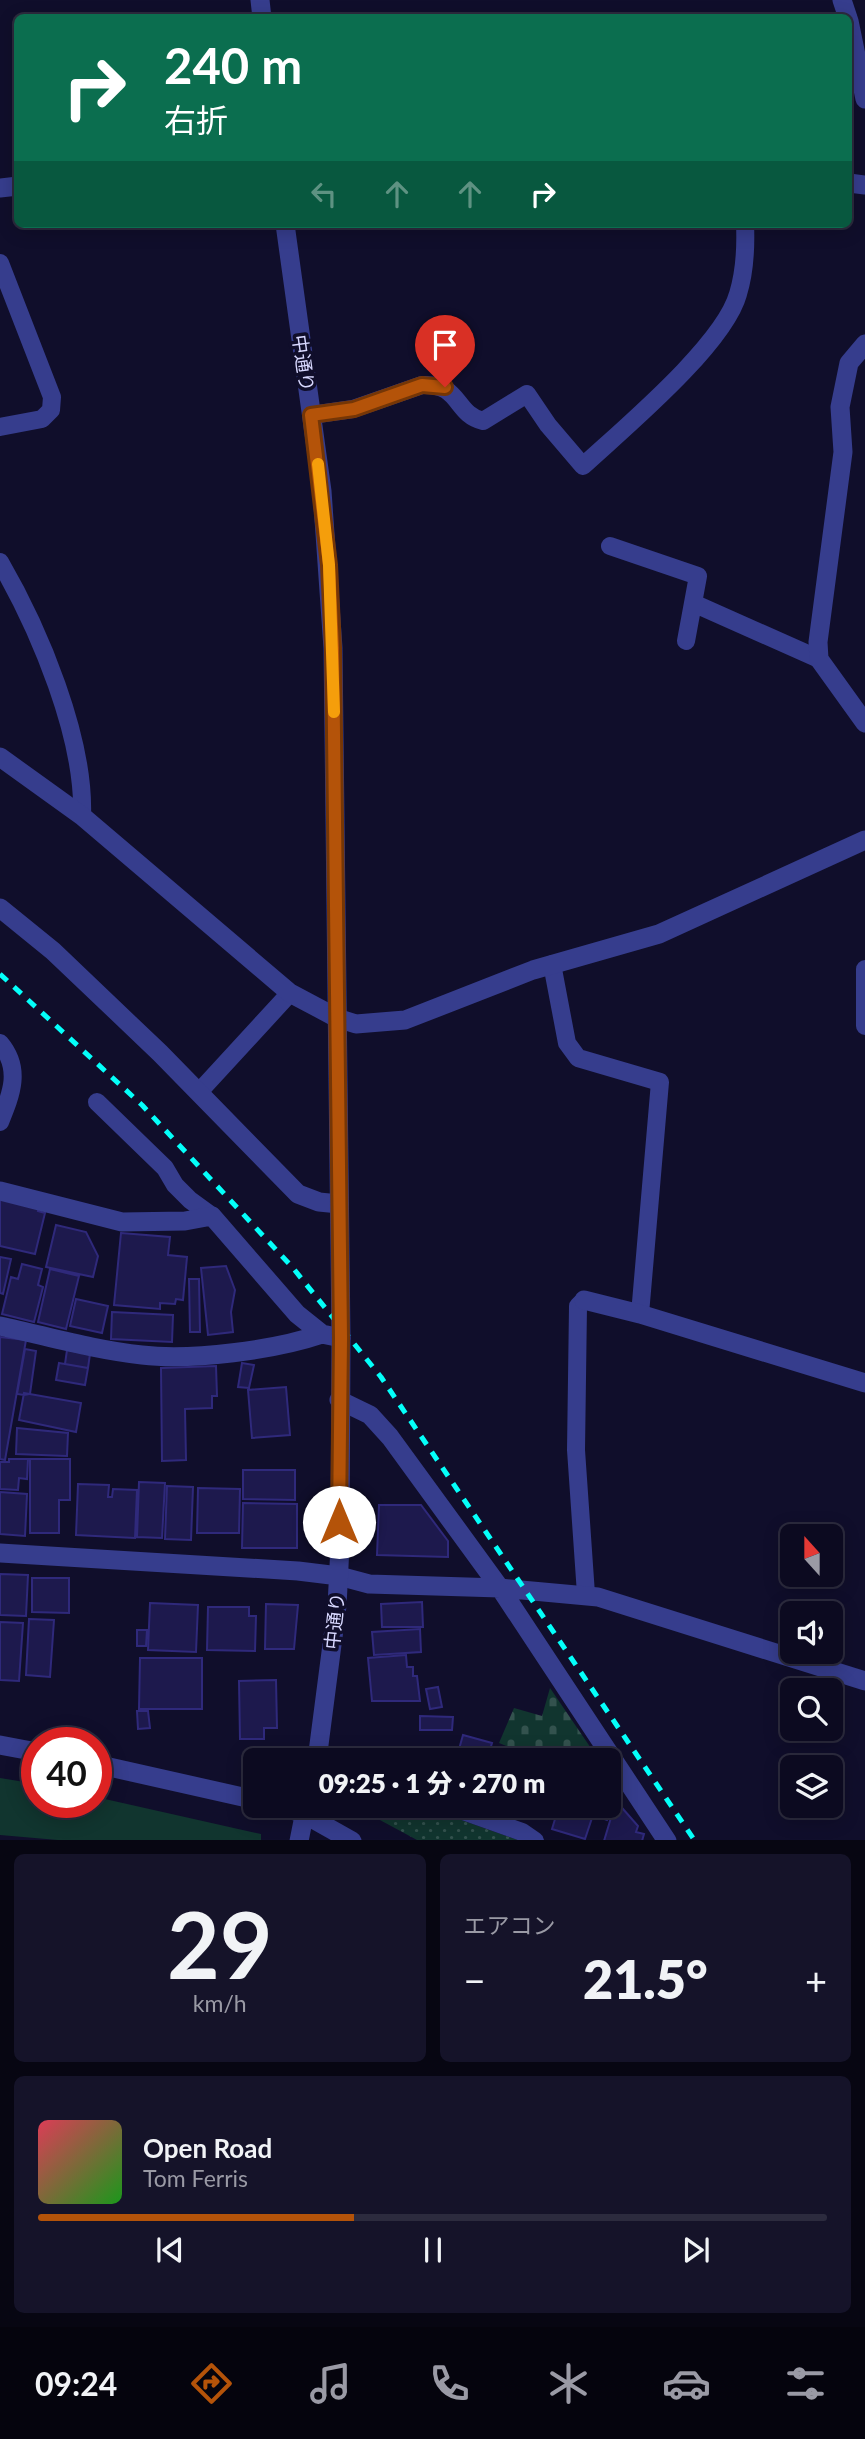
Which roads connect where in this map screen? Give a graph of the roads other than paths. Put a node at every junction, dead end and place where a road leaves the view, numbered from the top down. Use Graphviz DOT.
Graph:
graph roads {
  1 [pos="852,38"];
  2 [pos="865,100"];
  3 [pos="286,228"];
  4 [pos="745,228"];
  5 [pos="0,263"];
  6 [pos="865,344"];
  7 [pos="311,415"];
  8 [pos="0,428"];
  9 [pos="610,546"];
  10 [pos="0,562"];
  11 [pos="693,603"];
  12 [pos="686,641"];
  13 [pos="819,659"];
  14 [pos="865,723"];
  15 [pos="0,757"];
  16 [pos="82,816"];
  17 [pos="865,840"];
  18 [pos="0,908"];
  19 [pos="552,964"];
  20 [pos="865,968"];
  21 [pos="290,993"];
  22 [pos="337,1018"];
  23 [pos="865,1026"];
  24 [pos="0,1043"];
  25 [pos="199,1092"];
  26 [pos="97,1102"];
  27 [pos="0,1122"];
  28 [pos="0,1191"];
  29 [pos="339,1203"];
  30 [pos="212,1216"];
  31 [pos="583,1300"];
  32 [pos="640,1314"];
  33 [pos="0,1326"];
  34 [pos="332,1336"];
  35 [pos="865,1383"];
  36 [pos="339,1400"];
  37 [pos="0,1553"];
  38 [pos="339,1576"];
  39 [pos="499,1588"];
  40 [pos="586,1594"];
  41 [pos="865,1681"];
  42 [pos="0,1745"];
  43 [pos="318,1748"];
  44 [pos="21,1749"];
  45 [pos="112,1768"];
  46 [pos="243,1797"];
  47 [pos="303,1818"];
  48 [pos="318,1818"];
  49 [pos="483,1818"];
  50 [pos="299,1840"];
  51 [pos="352,1840"];
  52 [pos="536,1840"];
  53 [pos="667,1840"];
  1 -- 2 [label="street"];
  3 -- 7 [label="street, 中通り"];
  4 -- 7 [label="lane"];
  5 -- 8 [label="lane"];
  6 -- 13 [label="street"];
  7 -- 22 [label="street, 中通り"];
  9 -- 11 [label="lane"];
  10 -- 16 [label="lane"];
  11 -- 12 [label="lane"];
  11 -- 13 [label="lane"];
  13 -- 14 [label="street"];
  15 -- 16 [label="street"];
  16 -- 21 [label="street"];
  17 -- 19 [label="street"];
  18 -- 25 [label="street"];
  19 -- 22 [label="street"];
  19 -- 32 [label="lane"];
  20 -- 23 [label="lane"];
  21 -- 22 [label="street"];
  21 -- 25 [label="lane"];
  22 -- 29 [label="street, 中通り"];
  24 -- 27 [label="lane"];
  25 -- 29 [label="street"];
  26 -- 30 [label="lane"];
  28 -- 30 [label="street"];
  29 -- 34 [label="street, 中通り"];
  30 -- 34 [label="street"];
  31 -- 32 [label="street"];
  31 -- 40 [label="lane"];
  32 -- 35 [label="street"];
  33 -- 34 [label="street"];
  34 -- 36 [label="street, 中通り"];
  36 -- 38 [label="street, 中通り"];
  36 -- 39 [label="street"];
  37 -- 38 [label="street"];
  38 -- 39 [label="street"];
  38 -- 43 [label="street, 中通り"];
  39 -- 40 [label="street"];
  39 -- 53 [label="street"];
  40 -- 41 [label="street"];
  42 -- 44 [label="street"];
  45 -- 46 [label="street"];
  47 -- 50 [label="street"];
  48 -- 51 [label="street"];
  49 -- 52 [label="lane"];
}
